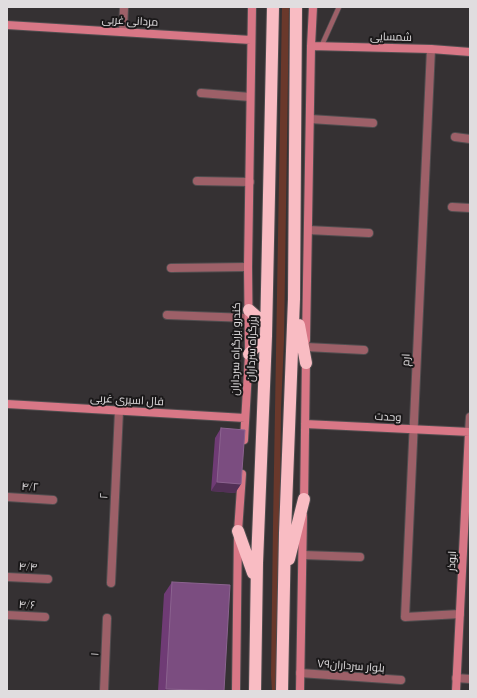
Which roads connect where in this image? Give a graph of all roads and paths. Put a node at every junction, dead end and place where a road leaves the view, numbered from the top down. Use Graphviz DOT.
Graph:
graph roads {
  1 [pos="124,7"];
  2 [pos="252,7"];
  3 [pos="272,7"];
  4 [pos="296,7"];
  5 [pos="313,7"];
  6 [pos="339,7"];
  7 [pos="7,25"];
  8 [pos="123,32"];
  9 [pos="252,40"];
  10 [pos="311,46"];
  11 [pos="321,47"];
  12 [pos="431,49"];
  13 [pos="470,52"];
  14 [pos="202,93"];
  15 [pos="250,97"];
  16 [pos="310,119"];
  17 [pos="373,123"];
  18 [pos="455,137"];
  19 [pos="470,139"];
  20 [pos="197,181"];
  21 [pos="250,182"];
  22 [pos="452,207"];
  23 [pos="470,208"];
  24 [pos="308,230"];
  25 [pos="369,233"];
  26 [pos="248,267"];
  27 [pos="171,268"];
  28 [pos="294,299"];
  29 [pos="248,314"];
  30 [pos="167,315"];
  31 [pos="266,330"];
  32 [pos="306,347"];
  33 [pos="364,350"];
  34 [pos="249,354"];
  35 [pos="306,363"];
  36 [pos="7,404"];
  37 [pos="119,411"];
  38 [pos="470,417"];
  39 [pos="245,418"];
  40 [pos="305,424"];
  41 [pos="414,429"];
  42 [pos="470,432"];
  43 [pos="243,448"];
  44 [pos="242,464"];
  45 [pos="7,497"];
  46 [pos="304,499"];
  47 [pos="53,500"];
  48 [pos="238,531"];
  49 [pos="303,555"];
  50 [pos="360,557"];
  51 [pos="7,577"];
  52 [pos="48,579"];
  53 [pos="256,581"];
  54 [pos="284,581"];
  55 [pos="111,583"];
  56 [pos="7,614"];
  57 [pos="460,614"];
  58 [pos="46,617"];
  59 [pos="107,618"];
  60 [pos="300,674"];
  61 [pos="255,678"];
  62 [pos="456,678"];
  63 [pos="470,679"];
  64 [pos="401,680"];
  65 [pos="104,691"];
  66 [pos="236,691"];
  67 [pos="250,691"];
  68 [pos="255,691"];
  69 [pos="282,691"];
  70 [pos="300,691"];
  71 [pos="456,691"];
  1 -- 8 [label="street"];
  2 -- 9 [label="main road, کندرو بزرگراه سرداران"];
  3 -- 31 [label="highway, بزرگراه سرداران"];
  4 -- 28 [label="highway"];
  5 -- 10 [label="main road"];
  6 -- 11 [label="lane"];
  7 -- 8 [label="main road, مردانی غربی"];
  8 -- 9 [label="main road, مردانی غربی"];
  9 -- 15 [label="main road, کندرو بزرگراه سرداران"];
  10 -- 11 [label="main road, شمسایی"];
  10 -- 16 [label="main road"];
  11 -- 12 [label="main road, شمسایی"];
  12 -- 13 [label="main road, شمسایی"];
  12 -- 41 [label="street, ارم"];
  14 -- 15 [label="street"];
  15 -- 21 [label="main road, کندرو بزرگراه سرداران"];
  16 -- 17 [label="street"];
  16 -- 24 [label="main road"];
  18 -- 19 [label="street"];
  20 -- 21 [label="street"];
  21 -- 26 [label="main road, کندرو بزرگراه سرداران"];
  22 -- 23 [label="street"];
  24 -- 25 [label="street"];
  24 -- 32 [label="main road"];
  26 -- 27 [label="street"];
  26 -- 29 [label="main road, کندرو بزرگراه سرداران"];
  28 -- 35 [label="highway"];
  28 -- 54 [label="highway"];
  29 -- 30 [label="street"];
  29 -- 31 [label="highway"];
  29 -- 34 [label="main road, کندرو بزرگراه سرداران"];
  31 -- 34 [label="highway"];
  31 -- 53 [label="highway, بزرگراه سرداران"];
  32 -- 33 [label="street"];
  32 -- 35 [label="main road"];
  34 -- 39 [label="main road, کندرو بزرگراه سرداران"];
  35 -- 40 [label="main road"];
  36 -- 37 [label="main road, فال اسیری غربی"];
  37 -- 39 [label="main road, فال اسیری غربی"];
  37 -- 55 [label="street, ۲"];
  38 -- 42 [label="street"];
  39 -- 43 [label="main road, کندرو بزرگراه سرداران"];
  40 -- 41 [label="main road, وحدت"];
  40 -- 46 [label="main road"];
  41 -- 42 [label="main road, وحدت"];
  41 -- 57 [label="street, ارم"];
  42 -- 57 [label="main road, ابوذر"];
  44 -- 48 [label="main road"];
  45 -- 47 [label="street, ۴/۲"];
  46 -- 49 [label="main road"];
  46 -- 54 [label="highway"];
  48 -- 53 [label="highway"];
  48 -- 66 [label="main road"];
  49 -- 50 [label="street"];
  49 -- 60 [label="main road"];
  51 -- 52 [label="street, ۴/۴"];
  53 -- 61 [label="highway, بزرگراه سرداران"];
  54 -- 69 [label="highway"];
  56 -- 58 [label="street, ۴/۶"];
  57 -- 62 [label="main road, ابوذر"];
  59 -- 65 [label="street, ۱"];
  60 -- 64 [label="street, بلوار سرداران۷۹"];
  60 -- 70 [label="main road"];
  61 -- 67 [label="highway"];
  61 -- 68 [label="highway, بزرگراه سرداران"];
  62 -- 63 [label="street"];
  62 -- 71 [label="main road, ابوذر"];
}
